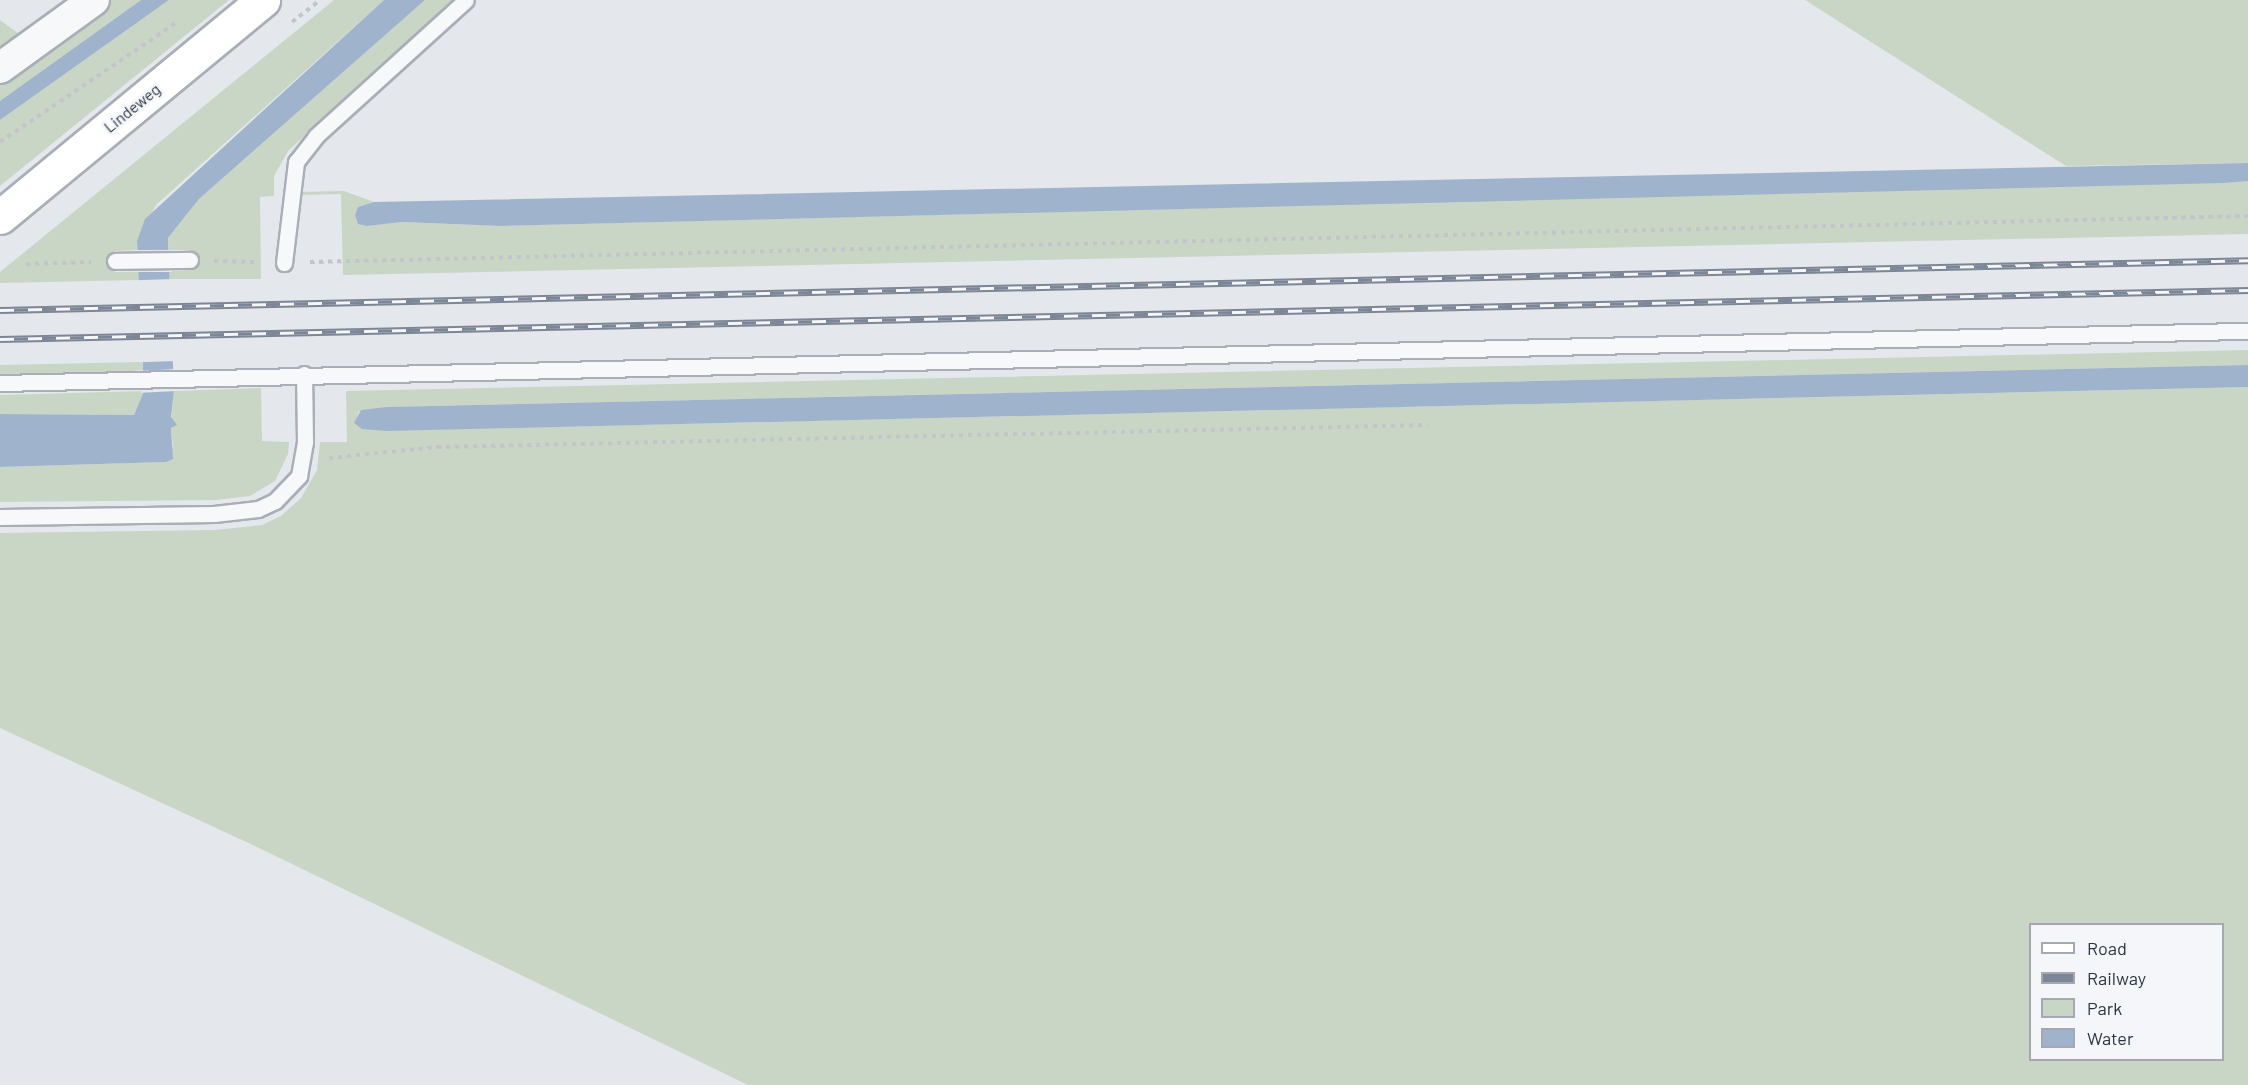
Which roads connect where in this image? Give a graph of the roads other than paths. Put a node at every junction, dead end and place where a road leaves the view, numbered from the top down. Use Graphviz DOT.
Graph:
graph roads {
  1 [pos="94,0"];
  2 [pos="263,0"];
  3 [pos="466,0"];
  4 [pos="0,68"];
  5 [pos="0,217"];
  6 [pos="190,260"];
  7 [pos="115,261"];
  8 [pos="284,263"];
  9 [pos="2248,331"];
  10 [pos="304,374"];
  11 [pos="0,383"];
  12 [pos="0,518"];
  1 -- 4 [label="street"];
  2 -- 5 [label="main road, Lindeweg"];
  3 -- 8 [label="lane"];
  6 -- 7 [label="lane"];
  9 -- 10 [label="lane"];
  10 -- 11 [label="lane"];
  10 -- 12 [label="lane"];
}
